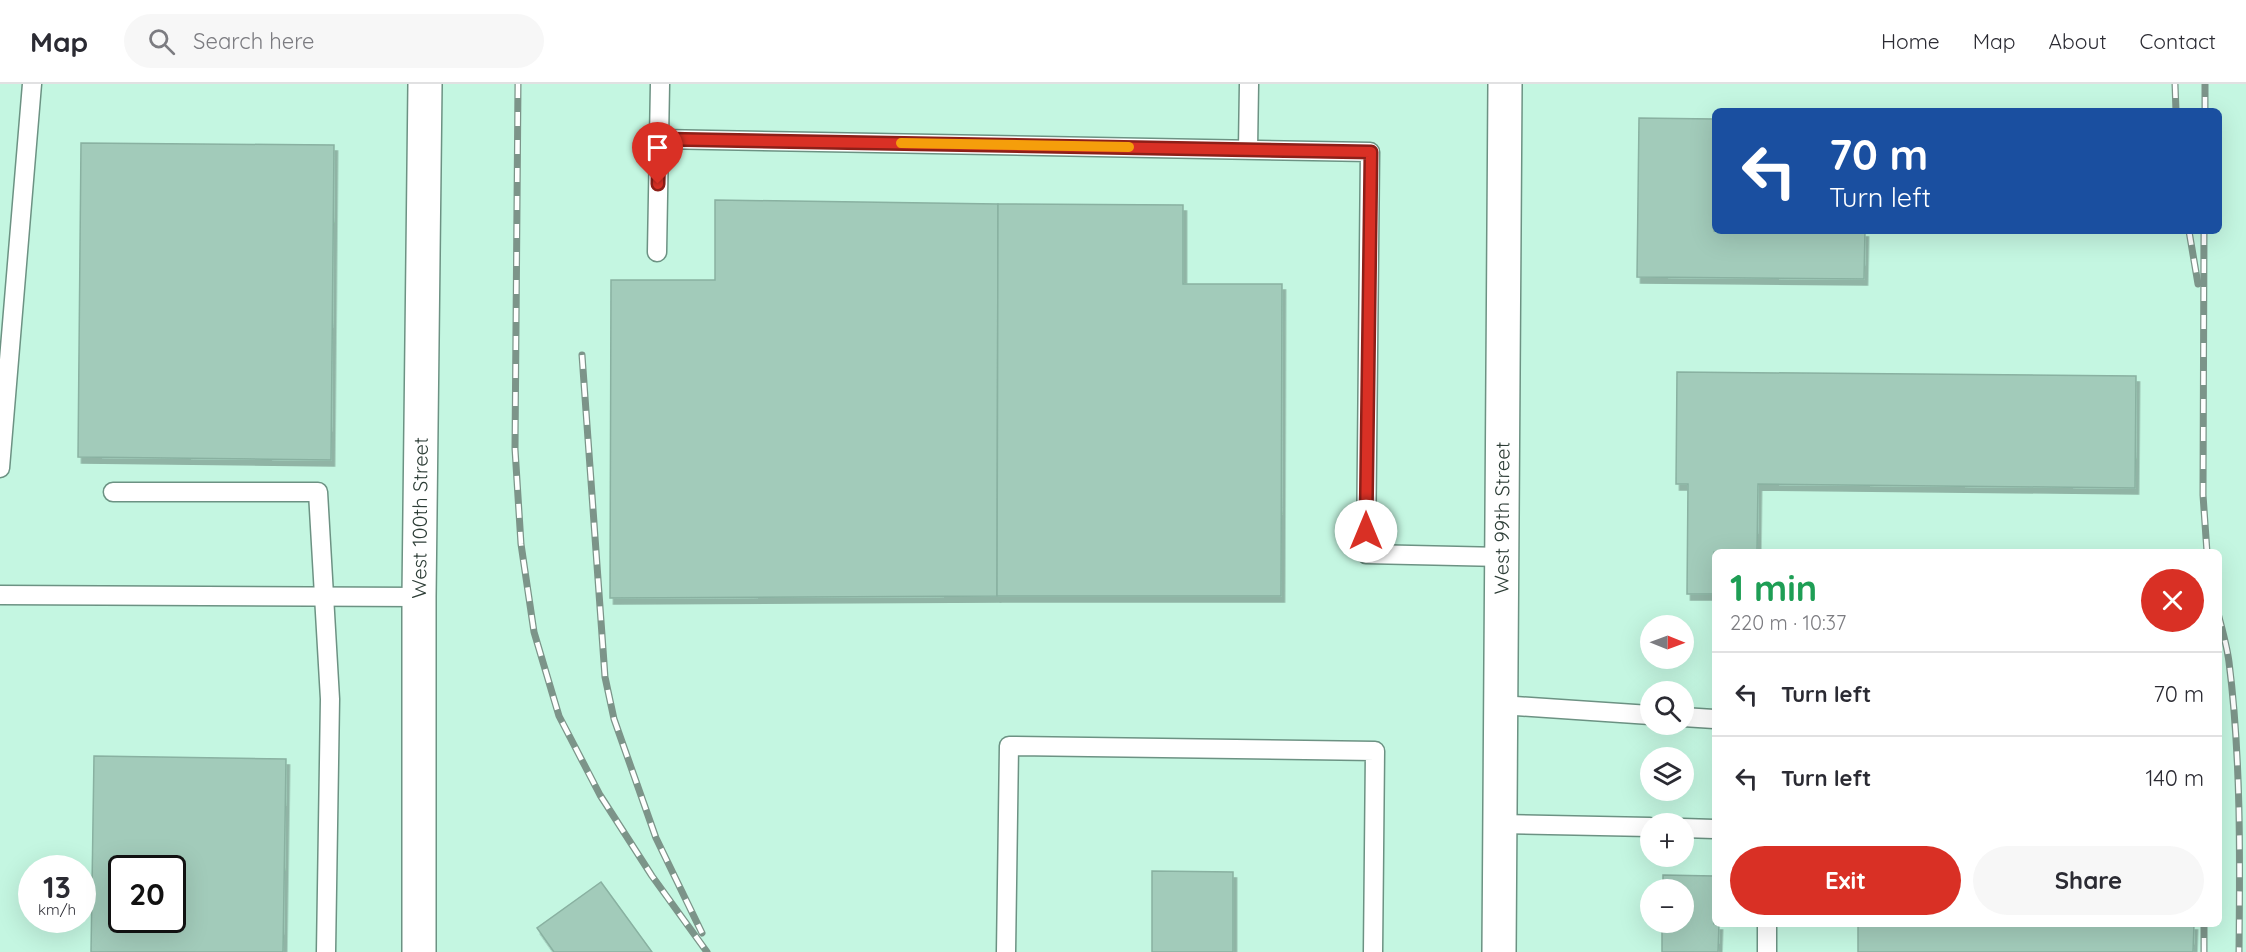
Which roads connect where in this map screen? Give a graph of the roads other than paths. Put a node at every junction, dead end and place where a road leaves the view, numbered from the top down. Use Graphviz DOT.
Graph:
graph roads {
  1 [pos="32,84"];
  2 [pos="425,84"];
  3 [pos="660,84"];
  4 [pos="1249,84"];
  5 [pos="1505,84"];
  6 [pos="659,139"];
  7 [pos="1248,150"];
  8 [pos="657,252"];
  9 [pos="0,468"];
  10 [pos="113,492"];
  11 [pos="1502,557"];
  12 [pos="0,595"];
  13 [pos="322,595"];
  14 [pos="419,597"];
  15 [pos="1501,705"];
  16 [pos="1640,714"];
  17 [pos="1694,718"];
  18 [pos="1712,719"];
  19 [pos="1500,824"];
  20 [pos="1640,827"];
  21 [pos="1694,828"];
  22 [pos="1712,829"];
  23 [pos="1767,927"];
  24 [pos="326,952"];
  25 [pos="420,952"];
  26 [pos="1006,952"];
  27 [pos="1373,952"];
  28 [pos="1499,952"];
  29 [pos="1767,952"];
  1 -- 9 [label="lane"];
  2 -- 14 [label="street, West 100th Street"];
  3 -- 6 [label="lane"];
  4 -- 7 [label="lane"];
  5 -- 11 [label="street, West 99th Street"];
  6 -- 7 [label="lane"];
  6 -- 8 [label="lane"];
  7 -- 11 [label="lane"];
  10 -- 13 [label="lane"];
  11 -- 15 [label="street, West 99th Street"];
  12 -- 13 [label="lane"];
  13 -- 14 [label="lane"];
  13 -- 24 [label="lane"];
  14 -- 25 [label="street, West 100th Street"];
  15 -- 16 [label="lane"];
  15 -- 19 [label="street, West 99th Street"];
  17 -- 18 [label="lane"];
  19 -- 20 [label="lane"];
  19 -- 28 [label="street, West 99th Street"];
  21 -- 22 [label="lane"];
  23 -- 29 [label="lane"];
  26 -- 27 [label="lane"];
}
